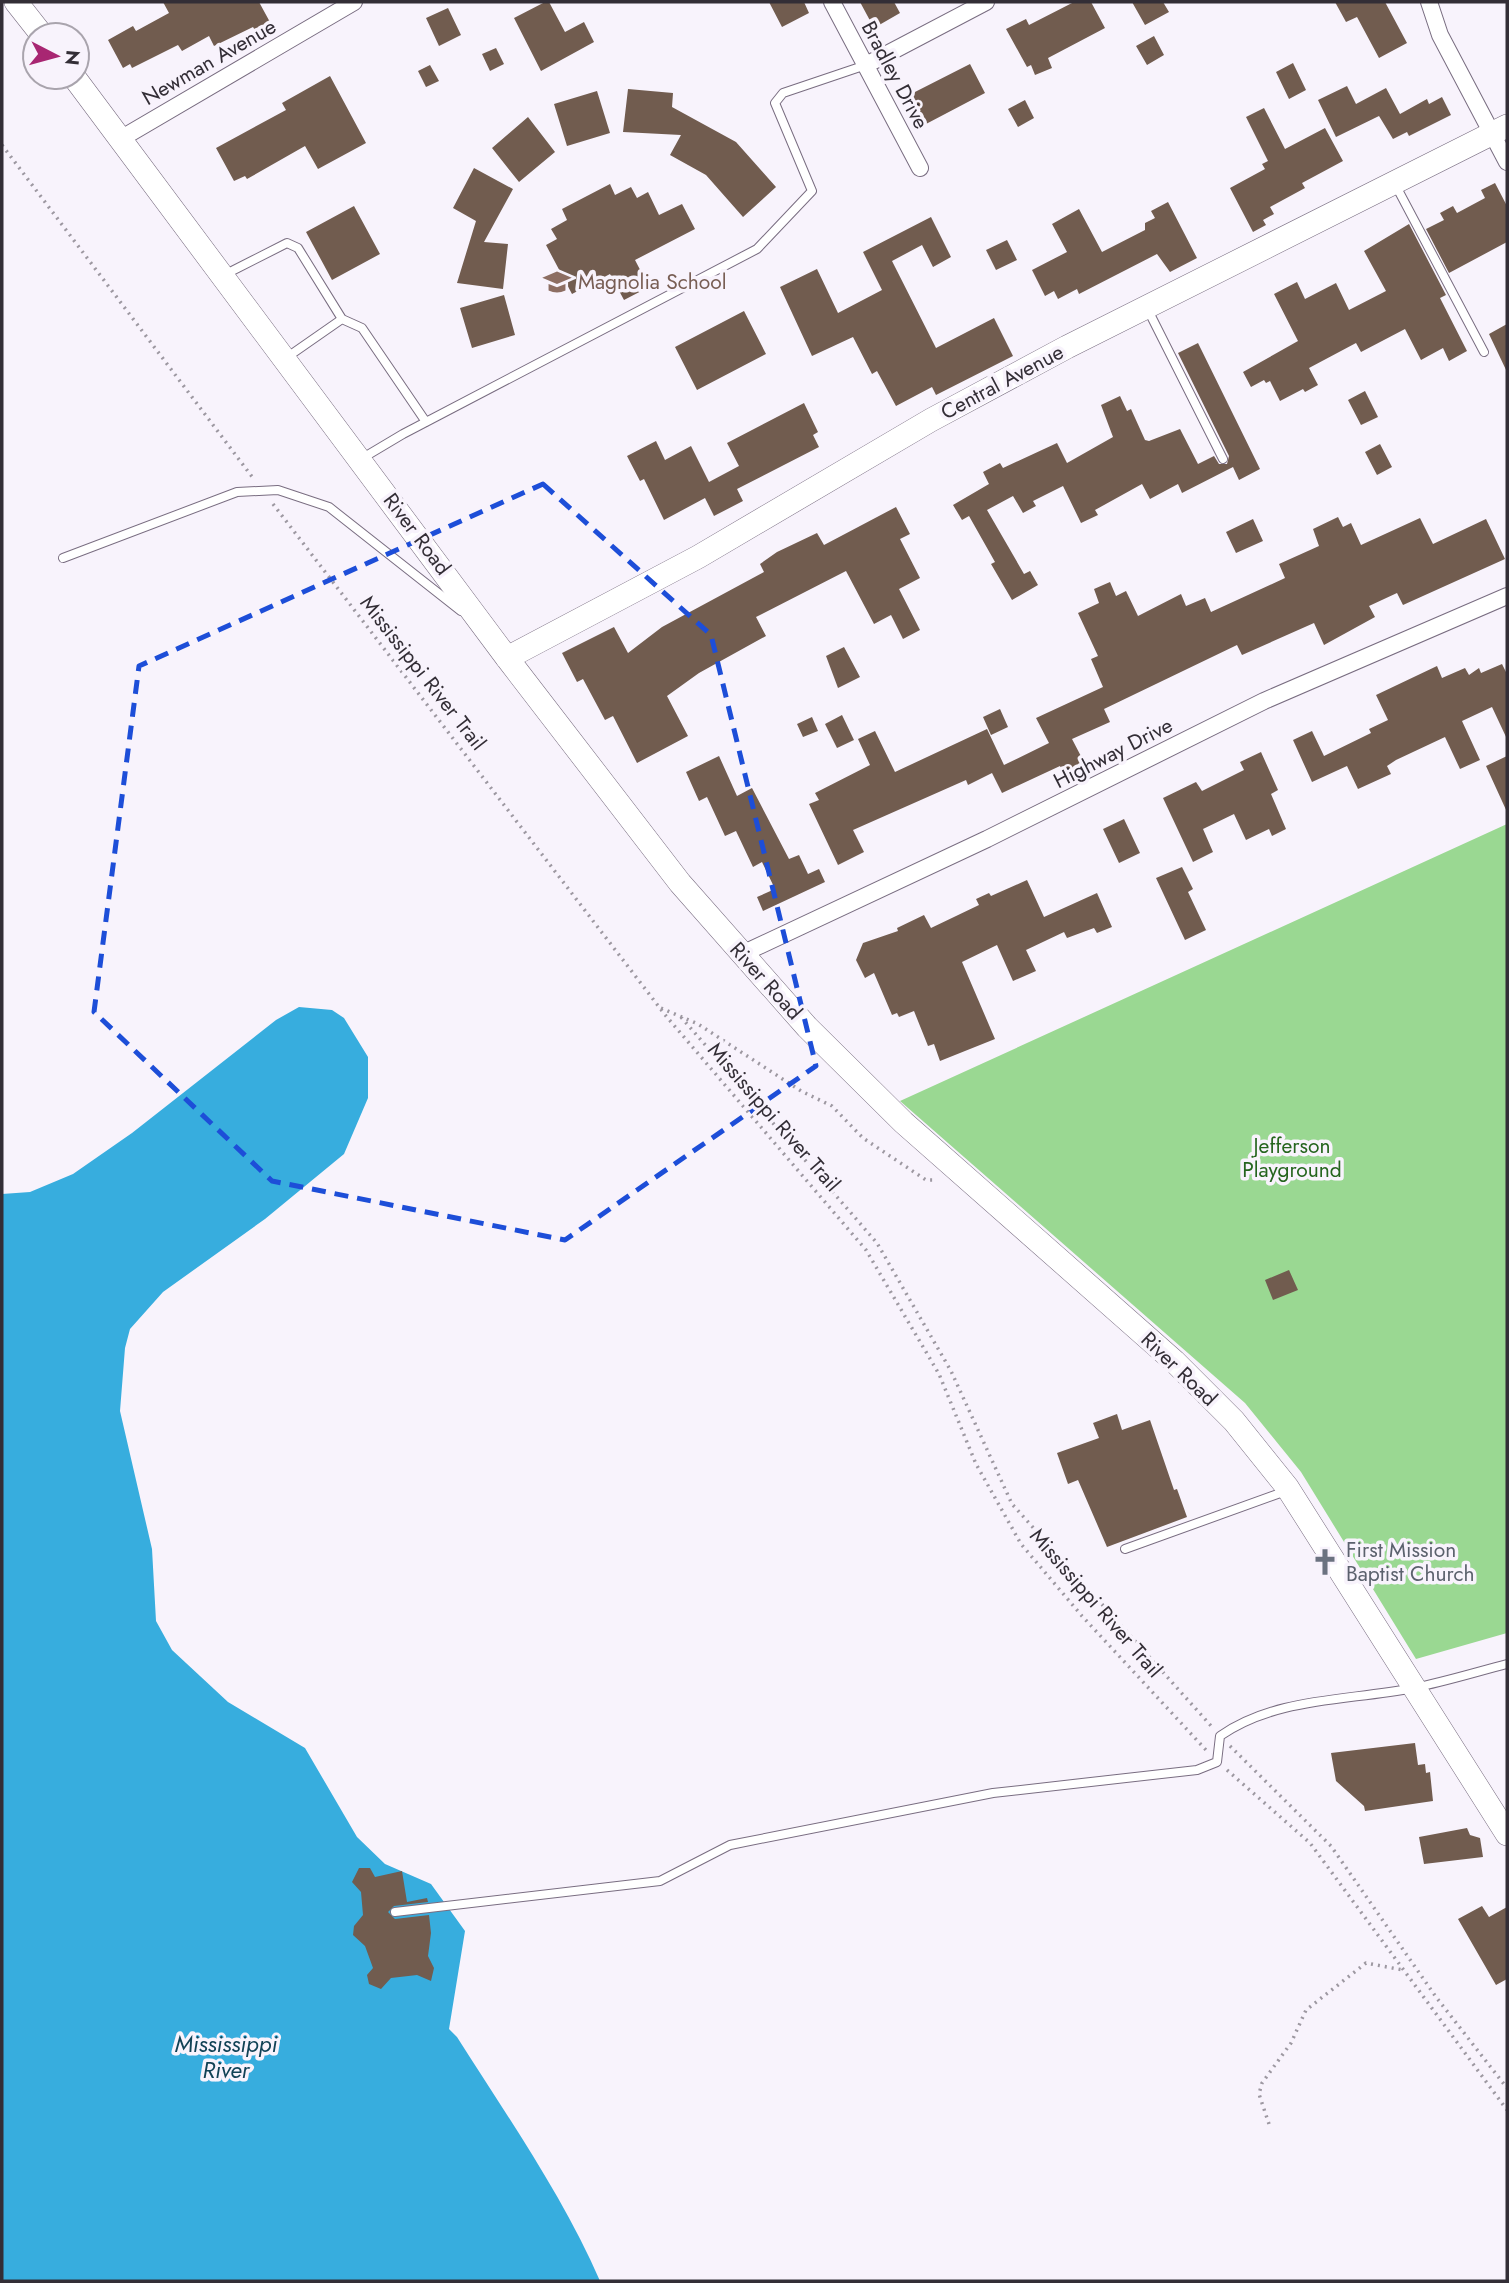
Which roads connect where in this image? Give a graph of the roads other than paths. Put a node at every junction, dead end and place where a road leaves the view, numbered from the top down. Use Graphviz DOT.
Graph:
graph roads {
  1 [pos="16,2"];
  2 [pos="354,2"];
  3 [pos="832,2"];
  4 [pos="986,2"];
  5 [pos="1429,2"];
  6 [pos="31,21"];
  7 [pos="866,65"];
  8 [pos="85,91"];
  9 [pos="1500,129"];
  10 [pos="122,138"];
  11 [pos="1507,162"];
  12 [pos="920,168"];
  13 [pos="1395,183"];
  14 [pos="224,275"];
  15 [pos="1147,307"];
  16 [pos="342,319"];
  17 [pos="1484,352"];
  18 [pos="286,358"];
  19 [pos="426,422"];
  20 [pos="1223,458"];
  21 [pos="362,459"];
  22 [pos="63,558"];
  23 [pos="1507,597"];
  24 [pos="491,634"];
  25 [pos="507,659"];
  26 [pos="742,954"];
  27 [pos="1289,1490"];
  28 [pos="1125,1549"];
  29 [pos="1507,1664"];
  30 [pos="1414,1688"];
  31 [pos="1507,1834"];
  32 [pos="395,1912"];
  1 -- 6 [label="main road"];
  2 -- 10 [label="street, Newman Avenue"];
  3 -- 7 [label="street, Bradley Drive"];
  4 -- 7 [label="street"];
  5 -- 9 [label="street"];
  7 -- 12 [label="street, Bradley Drive"];
  7 -- 19 [label="lane"];
  8 -- 10 [label="main road, River Road"];
  9 -- 11 [label="street"];
  9 -- 13 [label="main road, Central Avenue"];
  10 -- 14 [label="main road, River Road"];
  13 -- 15 [label="main road, Central Avenue"];
  13 -- 17 [label="lane"];
  14 -- 16 [label="lane"];
  14 -- 18 [label="main road, River Road"];
  15 -- 20 [label="lane"];
  15 -- 25 [label="main road, Central Avenue"];
  16 -- 18 [label="lane"];
  16 -- 19 [label="lane"];
  18 -- 21 [label="main road, River Road"];
  19 -- 21 [label="lane"];
  21 -- 24 [label="main road, River Road"];
  22 -- 24 [label="lane"];
  23 -- 26 [label="street, Highway Drive"];
  24 -- 25 [label="main road, River Road"];
  25 -- 26 [label="main road, River Road"];
  26 -- 27 [label="main road, River Road"];
  27 -- 28 [label="lane"];
  27 -- 30 [label="main road, River Road"];
  29 -- 30 [label="lane"];
  30 -- 31 [label="main road, River Road"];
  30 -- 32 [label="lane"];
}
